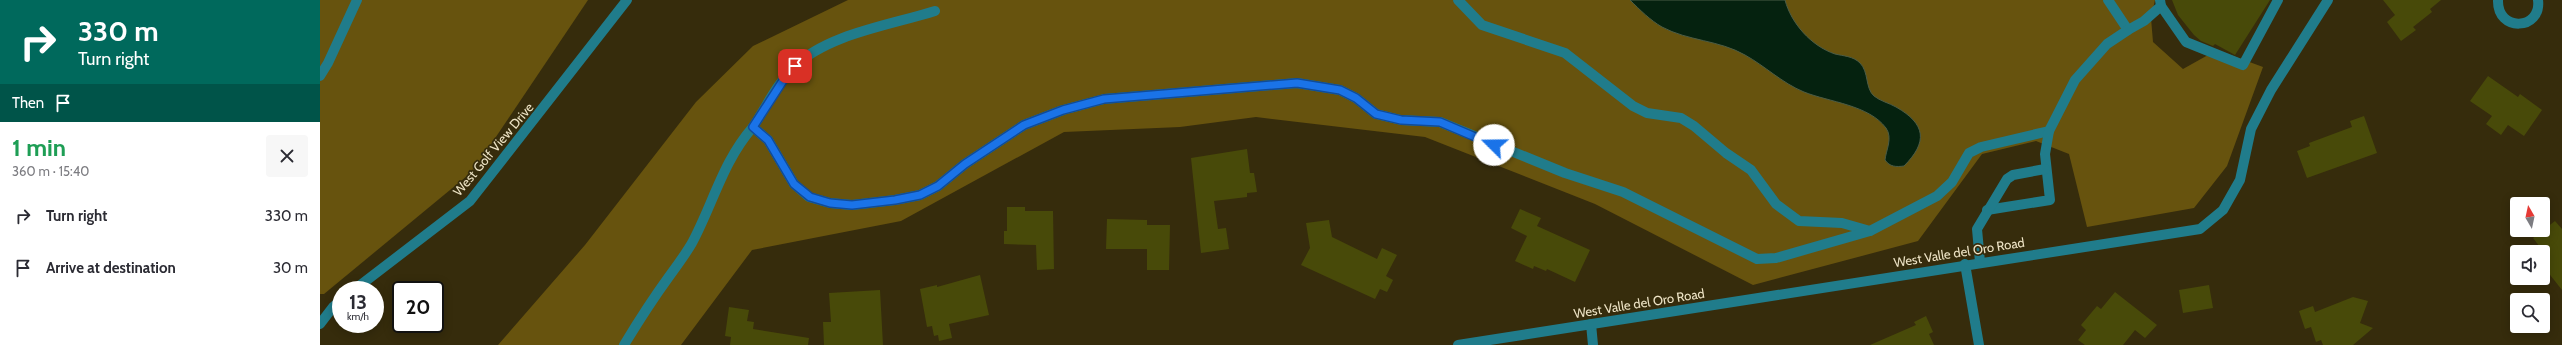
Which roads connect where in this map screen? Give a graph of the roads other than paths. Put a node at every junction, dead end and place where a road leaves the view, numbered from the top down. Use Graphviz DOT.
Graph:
graph roads {
  1 [pos="356,0"];
  2 [pos="627,0"];
  3 [pos="1458,0"];
  4 [pos="2108,0"];
  5 [pos="2278,0"];
  6 [pos="2328,0"];
  7 [pos="2498,0"];
  8 [pos="2538,0"];
  9 [pos="2161,3"];
  10 [pos="935,12"];
  11 [pos="2128,30"];
  12 [pos="320,76"];
  13 [pos="753,127"];
  14 [pos="2049,130"];
  15 [pos="2045,169"];
  16 [pos="1987,210"];
  17 [pos="1870,231"];
  18 [pos="1980,262"];
  19 [pos="1965,264"];
  20 [pos="366,281"];
  21 [pos="332,308"];
  22 [pos="320,324"];
  23 [pos="1590,324"];
  24 [pos="624,345"];
  25 [pos="1458,345"];
  26 [pos="1593,345"];
  27 [pos="1979,345"];
  1 -- 12 [label="street"];
  2 -- 20 [label="street, West Golf View Drive"];
  3 -- 17 [label="street"];
  4 -- 11 [label="street"];
  5 -- 9 [label="street"];
  6 -- 18 [label="street, West Valle del Oro Road"];
  7 -- 8 [label="street"];
  9 -- 11 [label="street"];
  10 -- 13 [label="street"];
  11 -- 14 [label="street"];
  13 -- 17 [label="street"];
  13 -- 24 [label="street"];
  14 -- 15 [label="street"];
  14 -- 17 [label="street"];
  15 -- 16 [label="street"];
  15 -- 16 [label="street"];
  16 -- 18 [label="street"];
  18 -- 19 [label="street, West Valle del Oro Road"];
  19 -- 23 [label="street, West Valle del Oro Road"];
  19 -- 27 [label="street"];
  21 -- 22 [label="street"];
  23 -- 25 [label="street, West Valle del Oro Road"];
  23 -- 26 [label="street"];
}
